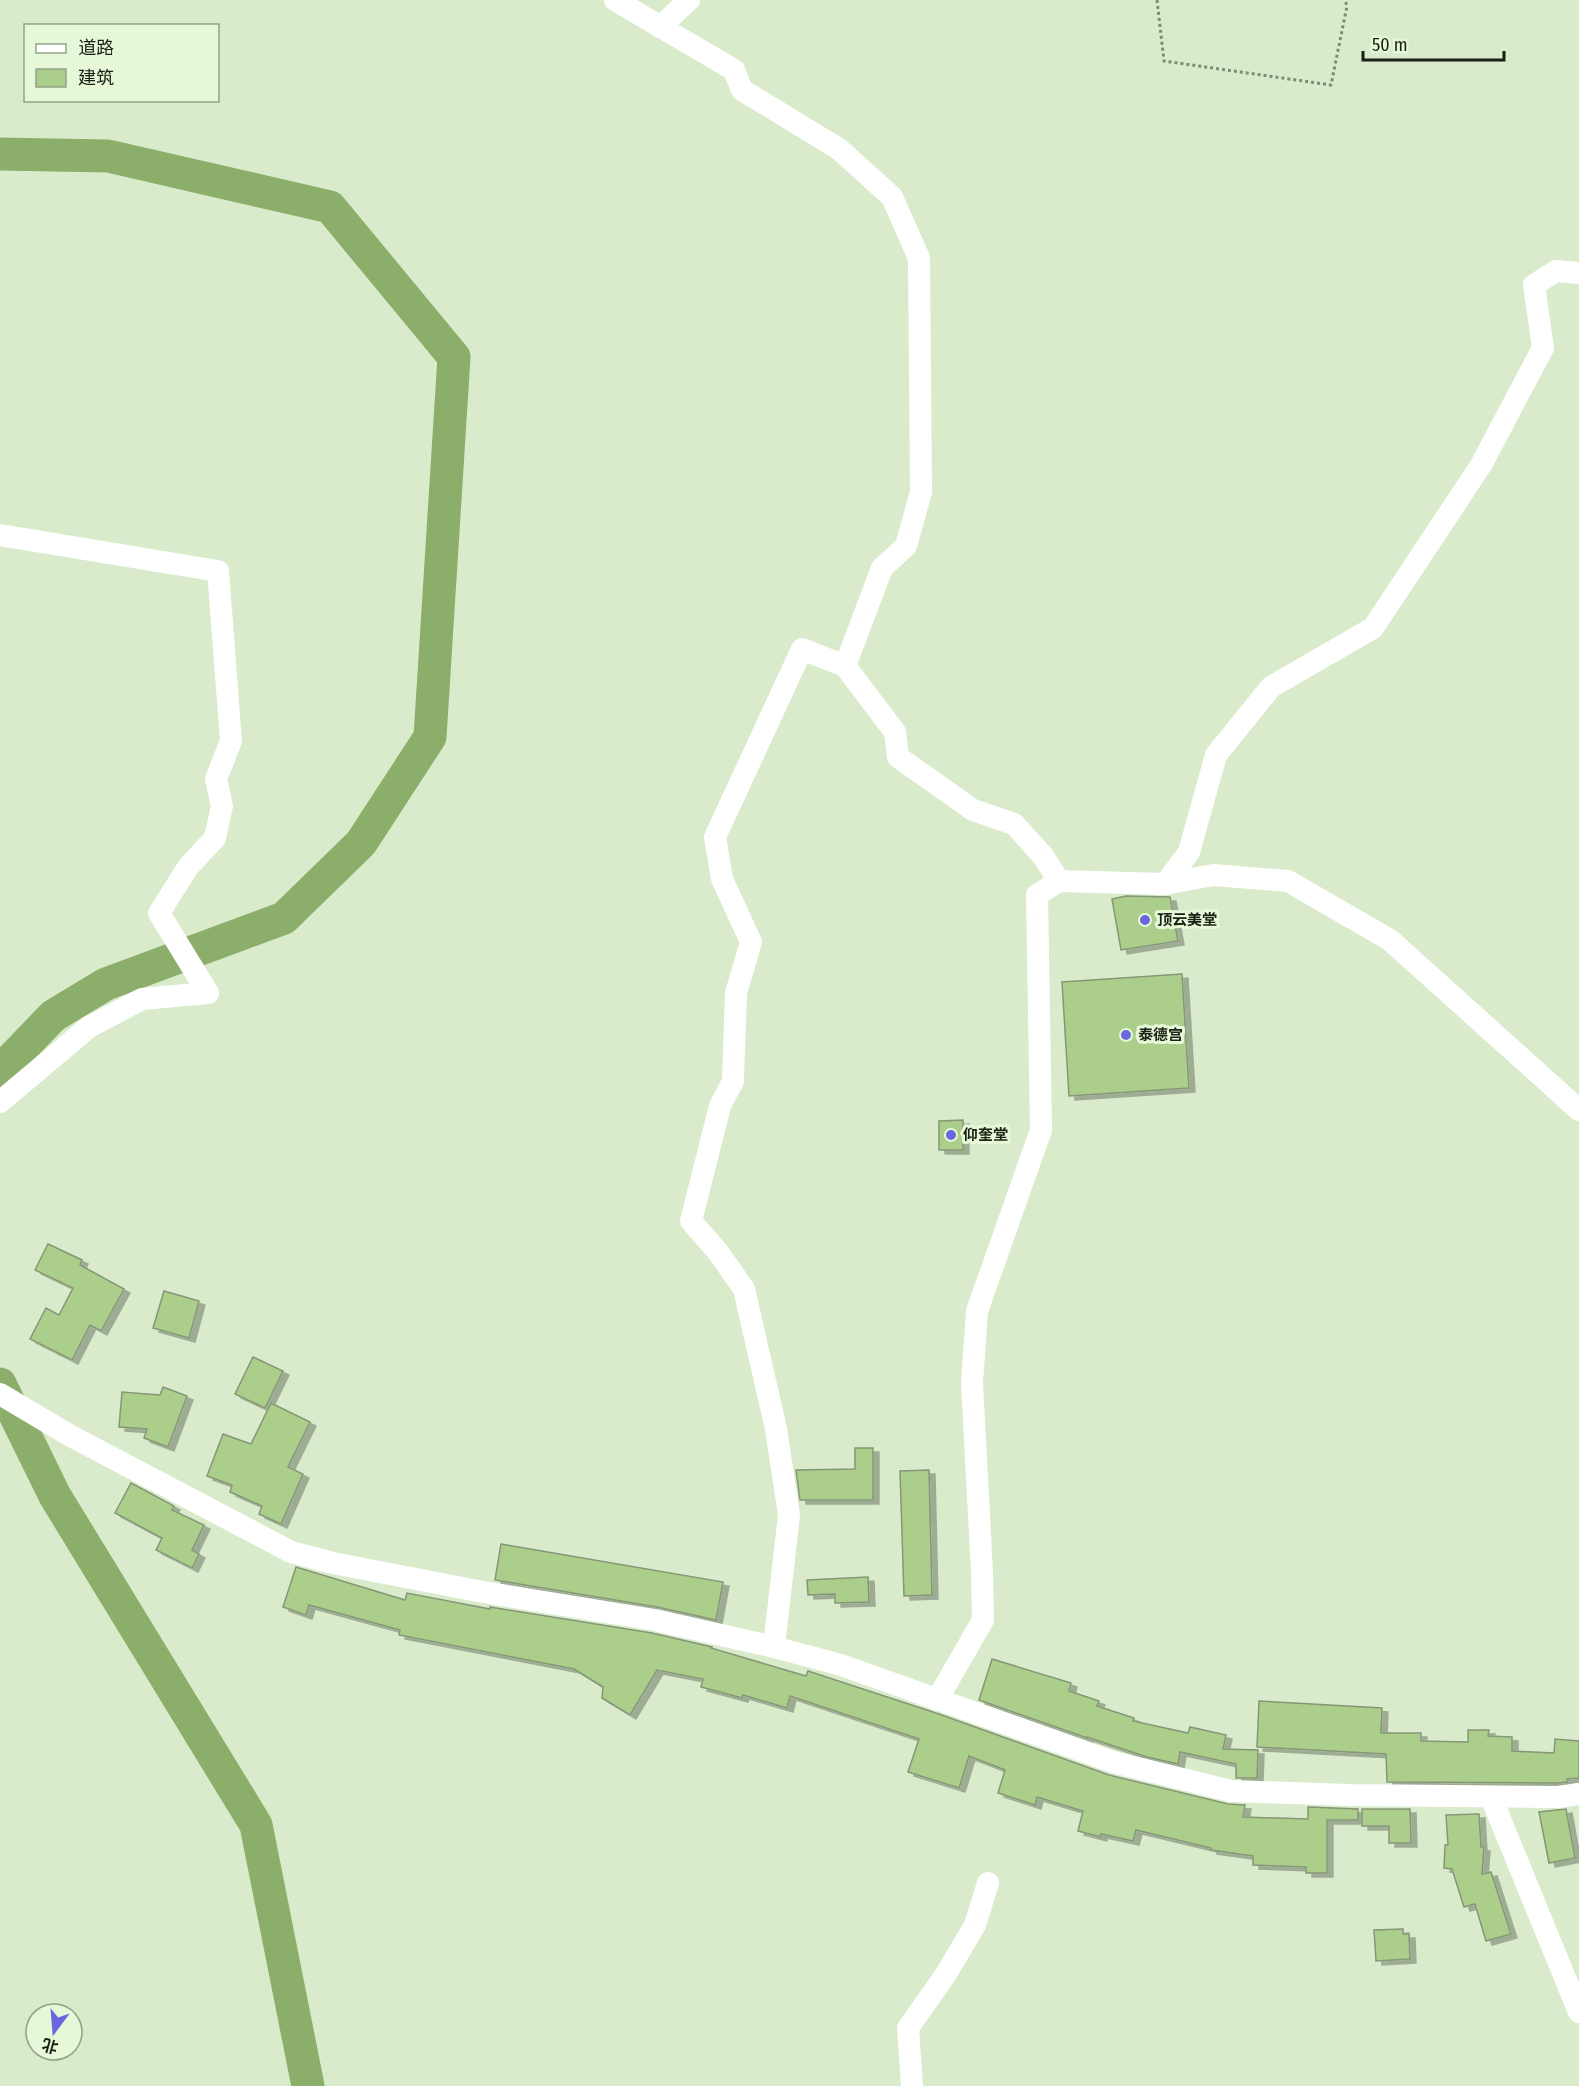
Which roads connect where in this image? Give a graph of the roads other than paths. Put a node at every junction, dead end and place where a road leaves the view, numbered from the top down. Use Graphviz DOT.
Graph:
graph roads {
  1 [pos="615,0"];
  2 [pos="689,0"];
  3 [pos="660,27"];
  4 [pos="1579,273"];
  5 [pos="0,535"];
  6 [pos="845,666"];
  7 [pos="1059,881"];
  8 [pos="1165,884"];
  9 [pos="0,1102"];
  10 [pos="1579,1110"];
  11 [pos="0,1394"];
  12 [pos="774,1647"];
  13 [pos="937,1700"];
  14 [pos="1579,1794"];
  15 [pos="1491,1797"];
  16 [pos="988,1883"];
  17 [pos="1579,2012"];
  18 [pos="912,2086"];
  1 -- 3 [label="street"];
  2 -- 3 [label="street"];
  3 -- 6 [label="street"];
  4 -- 8 [label="street"];
  5 -- 9 [label="street"];
  6 -- 7 [label="street"];
  6 -- 12 [label="street"];
  7 -- 8 [label="street"];
  7 -- 13 [label="street"];
  8 -- 10 [label="street"];
  11 -- 12 [label="street"];
  12 -- 13 [label="street"];
  13 -- 15 [label="street"];
  14 -- 15 [label="street"];
  15 -- 17 [label="street"];
  16 -- 18 [label="street"];
}
